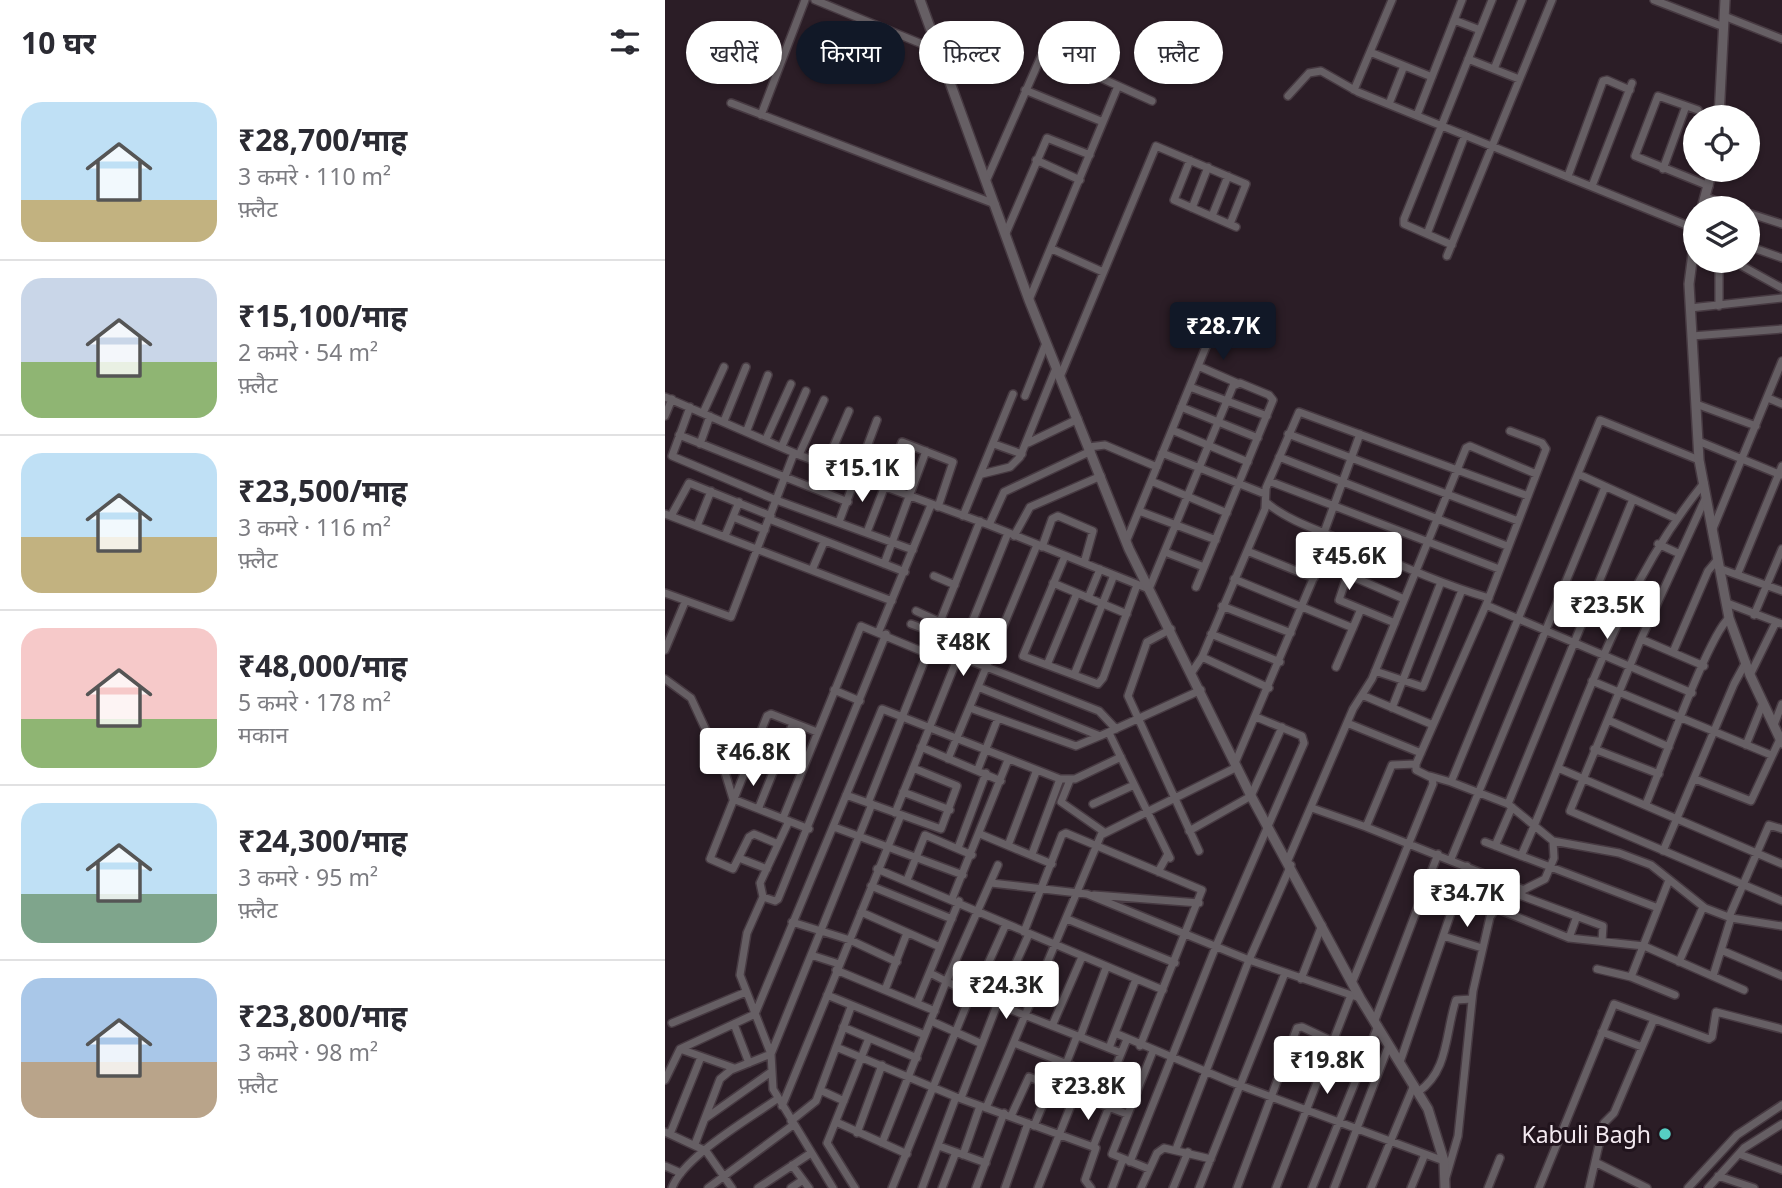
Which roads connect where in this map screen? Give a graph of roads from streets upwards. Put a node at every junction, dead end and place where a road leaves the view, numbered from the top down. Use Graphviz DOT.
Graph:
graph roads {
  1 [pos="805,0"];
  2 [pos="815,0"];
  3 [pos="920,0"];
  4 [pos="1392,0"];
  5 [pos="1462,0"];
  6 [pos="1522,0"];
  7 [pos="1552,0"];
  8 [pos="1654,0"];
  9 [pos="1725,0"];
  10 [pos="1489,1"];
  11 [pos="1664,2"];
  12 [pos="1724,16"];
  13 [pos="1454,20"];
  14 [pos="928,21"];
  15 [pos="1724,27"];
  16 [pos="1480,30"];
  17 [pos="1782,39"];
  18 [pos="919,43"];
  19 [pos="1370,52"];
  20 [pos="1468,59"];
  21 [pos="1404,66"];
  22 [pos="1494,69"];
  23 [pos="1431,77"];
  24 [pos="1519,79"];
  25 [pos="951,84"];
  26 [pos="1118,86"];
  27 [pos="1025,90"];
  28 [pos="1354,90"];
  29 [pos="1288,96"];
  30 [pos="1152,101"];
  31 [pos="731,103"];
  32 [pos="1389,104"];
  33 [pos="1683,105"];
  34 [pos="1720,105"];
  35 [pos="1683,114"];
  36 [pos="761,115"];
  37 [pos="1417,115"];
  38 [pos="1103,122"];
  39 [pos="1441,124"];
  40 [pos="1465,135"];
  41 [pos="1491,146"];
  42 [pos="1090,155"];
  43 [pos="1036,160"];
  44 [pos="1190,160"];
  45 [pos="1208,167"];
  46 [pos="1663,169"];
  47 [pos="1228,176"];
  48 [pos="1568,176"];
  49 [pos="987,179"];
  50 [pos="1080,180"];
  51 [pos="1710,182"];
  52 [pos="1593,186"];
  53 [pos="1709,186"];
  54 [pos="1706,196"];
  55 [pos="996,204"];
  56 [pos="1192,208"];
  57 [pos="1212,216"];
  58 [pos="1760,217"];
  59 [pos="1782,224"];
  60 [pos="1683,227"];
  61 [pos="1006,233"];
  62 [pos="1426,234"];
  63 [pos="1452,245"];
  64 [pos="1052,250"];
  65 [pos="1760,250"];
  66 [pos="1447,256"];
  67 [pos="1782,258"];
  68 [pos="1103,272"];
  69 [pos="1690,273"];
  70 [pos="1719,273"];
  71 [pos="1755,273"];
  72 [pos="1782,288"];
  73 [pos="1782,298"];
  74 [pos="1029,300"];
  75 [pos="1719,306"];
  76 [pos="1690,308"];
  77 [pos="1782,329"];
  78 [pos="1212,332"];
  79 [pos="1692,336"];
  80 [pos="1046,343"];
  81 [pos="1782,361"];
  82 [pos="1198,366"];
  83 [pos="746,367"];
  84 [pos="723,368"];
  85 [pos="1058,373"];
  86 [pos="768,375"];
  87 [pos="1237,383"];
  88 [pos="790,384"];
  89 [pos="1190,387"];
  90 [pos="806,391"];
  91 [pos="1013,394"];
  92 [pos="1025,396"];
  93 [pos="668,398"];
  94 [pos="1767,398"];
  95 [pos="824,400"];
  96 [pos="1227,402"];
  97 [pos="1696,404"];
  98 [pos="1782,404"];
  99 [pos="690,407"];
  100 [pos="1181,407"];
  101 [pos="849,411"];
  102 [pos="706,414"];
  103 [pos="665,416"];
  104 [pos="1267,416"];
  105 [pos="1078,419"];
  106 [pos="877,420"];
  107 [pos="724,421"];
  108 [pos="1218,424"];
  109 [pos="1756,426"];
  110 [pos="747,430"];
  111 [pos="1172,430"];
  112 [pos="1510,431"];
  113 [pos="1288,434"];
  114 [pos="1360,434"];
  115 [pos="679,435"];
  116 [pos="1258,438"];
  117 [pos="766,439"];
  118 [pos="1698,441"];
  119 [pos="1027,443"];
  120 [pos="700,444"];
  121 [pos="994,444"];
  122 [pos="782,446"];
  123 [pos="1210,446"];
  124 [pos="1090,449"];
  125 [pos="926,451"];
  126 [pos="1162,453"];
  127 [pos="797,454"];
  128 [pos="1022,454"];
  129 [pos="1279,457"];
  130 [pos="1351,457"];
  131 [pos="1699,460"];
  132 [pos="1742,460"];
  133 [pos="1248,461"];
  134 [pos="826,464"];
  135 [pos="1782,466"];
  136 [pos="1157,467"];
  137 [pos="1201,470"];
  138 [pos="1457,471"];
  139 [pos="982,474"];
  140 [pos="1537,474"];
  141 [pos="1578,474"];
  142 [pos="856,475"];
  143 [pos="1780,475"];
  144 [pos="1101,476"];
  145 [pos="785,479"];
  146 [pos="1151,481"];
  147 [pos="1269,481"];
  148 [pos="1342,481"];
  149 [pos="1704,483"];
  150 [pos="1239,484"];
  151 [pos="884,486"];
  152 [pos="1605,487"];
  153 [pos="711,491"];
  154 [pos="1265,494"];
  155 [pos="1447,494"];
  156 [pos="911,496"];
  157 [pos="1528,496"];
  158 [pos="1189,497"];
  159 [pos="1706,497"];
  160 [pos="1633,499"];
  161 [pos="776,500"];
  162 [pos="739,502"];
  163 [pos="848,502"];
  164 [pos="1267,503"];
  165 [pos="934,506"];
  166 [pos="1334,507"];
  167 [pos="1139,510"];
  168 [pos="1227,513"];
  169 [pos="668,515"];
  170 [pos="963,516"];
  171 [pos="733,517"];
  172 [pos="770,517"];
  173 [pos="1675,518"];
  174 [pos="1437,519"];
  175 [pos="1518,521"];
  176 [pos="839,522"];
  177 [pos="980,522"];
  178 [pos="989,525"];
  179 [pos="1177,525"];
  180 [pos="697,526"];
  181 [pos="765,530"];
  182 [pos="1712,531"];
  183 [pos="867,532"];
  184 [pos="1324,532"];
  185 [pos="1011,534"];
  186 [pos="725,536"];
  187 [pos="1216,540"];
  188 [pos="824,542"];
  189 [pos="893,542"];
  190 [pos="1126,542"];
  191 [pos="1427,542"];
  192 [pos="1658,544"];
  193 [pos="1039,546"];
  194 [pos="1507,546"];
  195 [pos="758,549"];
  196 [pos="1782,549"];
  197 [pos="913,550"];
  198 [pos="1247,551"];
  199 [pos="1165,552"];
  200 [pos="1679,554"];
  201 [pos="1065,556"];
  202 [pos="1084,563"];
  203 [pos="884,564"];
  204 [pos="1720,564"];
  205 [pos="1319,565"];
  206 [pos="1204,568"];
  207 [pos="1100,569"];
  208 [pos="1499,569"];
  209 [pos="812,570"];
  210 [pos="1415,571"];
  211 [pos="905,572"];
  212 [pos="1738,573"];
  213 [pos="1114,575"];
  214 [pos="934,576"];
  215 [pos="1347,576"];
  216 [pos="1314,578"];
  217 [pos="1234,579"];
  218 [pos="1441,582"];
  219 [pos="1053,583"];
  220 [pos="955,584"];
  221 [pos="1137,584"];
  222 [pos="1767,585"];
  223 [pos="1196,587"];
  224 [pos="1149,589"];
  225 [pos="1462,590"];
  226 [pos="1782,591"];
  227 [pos="665,593"];
  228 [pos="1077,593"];
  229 [pos="1088,598"];
  230 [pos="1404,599"];
  231 [pos="892,601"];
  232 [pos="1488,601"];
  233 [pos="685,602"];
  234 [pos="1727,603"];
  235 [pos="1102,604"];
  236 [pos="1222,606"];
  237 [pos="1301,607"];
  238 [pos="1360,609"];
  239 [pos="916,611"];
  240 [pos="1127,614"];
  241 [pos="1754,614"];
  242 [pos="1729,618"];
  243 [pos="1520,620"];
  244 [pos="940,622"];
  245 [pos="1395,623"];
  246 [pos="1779,623"];
  247 [pos="911,624"];
  248 [pos="1353,628"];
  249 [pos="1171,629"];
  250 [pos="1546,631"];
  251 [pos="883,633"];
  252 [pos="936,633"];
  253 [pos="1291,633"];
  254 [pos="1211,634"];
  255 [pos="1641,639"];
  256 [pos="1573,643"];
  257 [pos="666,644"];
  258 [pos="930,645"];
  259 [pos="1673,652"];
  260 [pos="926,653"];
  261 [pos="1602,654"];
  262 [pos="957,656"];
  263 [pos="1202,657"];
  264 [pos="1747,661"];
  265 [pos="1280,662"];
  266 [pos="1047,665"];
  267 [pos="1630,666"];
  268 [pos="1704,666"];
  269 [pos="985,667"];
  270 [pos="1336,667"];
  271 [pos="1375,671"];
  272 [pos="1192,672"];
  273 [pos="1074,675"];
  274 [pos="1750,675"];
  275 [pos="665,679"];
  276 [pos="1402,681"];
  277 [pos="1591,681"];
  278 [pos="978,687"];
  279 [pos="1269,688"];
  280 [pos="834,690"];
  281 [pos="1201,690"];
  282 [pos="1692,693"];
  283 [pos="1619,694"];
  284 [pos="1362,695"];
  285 [pos="860,701"];
  286 [pos="1763,703"];
  287 [pos="1782,706"];
  288 [pos="970,708"];
  289 [pos="1392,708"];
  290 [pos="901,715"];
  291 [pos="1256,717"];
  292 [pos="998,718"];
  293 [pos="1137,720"];
  294 [pos="1608,720"];
  295 [pos="1681,720"];
  296 [pos="793,723"];
  297 [pos="1347,723"];
  298 [pos="930,725"];
  299 [pos="1433,725"];
  300 [pos="1775,725"];
  301 [pos="1282,727"];
  302 [pos="1112,731"];
  303 [pos="817,732"];
  304 [pos="1713,733"];
  305 [pos="1100,736"];
  306 [pos="958,737"];
  307 [pos="1781,741"];
  308 [pos="1746,745"];
  309 [pos="921,747"];
  310 [pos="1669,747"];
  311 [pos="987,749"];
  312 [pos="1594,749"];
  313 [pos="1421,753"];
  314 [pos="1771,755"];
  315 [pos="1121,757"];
  316 [pos="948,759"];
  317 [pos="1009,760"];
  318 [pos="1416,764"];
  319 [pos="1236,765"];
  320 [pos="913,768"];
  321 [pos="1558,768"];
  322 [pos="982,771"];
  323 [pos="1036,772"];
  324 [pos="1659,774"];
  325 [pos="1430,776"];
  326 [pos="1583,778"];
  327 [pos="1060,779"];
  328 [pos="1695,779"];
  329 [pos="1070,780"];
  330 [pos="1001,781"];
  331 [pos="1451,782"];
  332 [pos="1134,785"];
  333 [pos="904,792"];
  334 [pos="1479,792"];
  335 [pos="846,795"];
  336 [pos="1251,796"];
  337 [pos="1175,798"];
  338 [pos="733,799"];
  339 [pos="870,804"];
  340 [pos="1093,804"];
  341 [pos="1646,804"];
  342 [pos="1510,805"];
  343 [pos="759,807"];
  344 [pos="1312,808"];
  345 [pos="950,810"];
  346 [pos="1147,811"];
  347 [pos="898,814"];
  348 [pos="786,819"];
  349 [pos="1678,819"];
  350 [pos="1535,825"];
  351 [pos="928,826"];
  352 [pos="1269,826"];
  353 [pos="834,827"];
  354 [pos="1366,827"];
  355 [pos="809,829"];
  356 [pos="1782,829"];
  357 [pos="1189,831"];
  358 [pos="1104,832"];
  359 [pos="980,834"];
  360 [pos="859,835"];
  361 [pos="925,835"];
  362 [pos="1553,841"];
  363 [pos="1485,842"];
  364 [pos="778,844"];
  365 [pos="1009,844"];
  366 [pos="1409,844"];
  367 [pos="1095,845"];
  368 [pos="888,846"];
  369 [pos="1496,846"];
  370 [pos="958,848"];
  371 [pos="1199,851"];
  372 [pos="1663,851"];
  373 [pos="1757,853"];
  374 [pos="1032,854"];
  375 [pos="1438,854"];
  376 [pos="972,855"];
  377 [pos="1521,856"];
  378 [pos="739,858"];
  379 [pos="916,858"];
  380 [pos="1451,859"];
  381 [pos="1289,862"];
  382 [pos="1052,863"];
  383 [pos="1782,864"];
  384 [pos="998,865"];
  385 [pos="1467,866"];
  386 [pos="1552,867"];
  387 [pos="767,869"];
  388 [pos="877,869"];
  389 [pos="1158,872"];
  390 [pos="963,876"];
  391 [pos="907,880"];
  392 [pos="1669,880"];
  393 [pos="991,883"];
  394 [pos="1743,884"];
  395 [pos="871,886"];
  396 [pos="1042,888"];
  397 [pos="1524,890"];
  398 [pos="1078,892"];
  399 [pos="1458,893"];
  400 [pos="1514,893"];
  401 [pos="1087,894"];
  402 [pos="763,897"];
  403 [pos="1133,898"];
  404 [pos="956,900"];
  405 [pos="1782,901"];
  406 [pos="1199,904"];
  407 [pos="1703,907"];
  408 [pos="1658,908"];
  409 [pos="1493,909"];
  410 [pos="861,912"];
  411 [pos="980,912"];
  412 [pos="1130,912"];
  413 [pos="1577,916"];
  414 [pos="1730,918"];
  415 [pos="951,919"];
  416 [pos="1067,919"];
  417 [pos="792,922"];
  418 [pos="1006,924"];
  419 [pos="1322,925"];
  420 [pos="1782,926"];
  421 [pos="821,929"];
  422 [pos="907,933"];
  423 [pos="1026,933"];
  424 [pos="1187,933"];
  425 [pos="1443,936"];
  426 [pos="1569,938"];
  427 [pos="850,940"];
  428 [pos="1602,941"];
  429 [pos="1056,946"];
  430 [pos="1216,946"];
  431 [pos="1644,946"];
  432 [pos="940,947"];
  433 [pos="1482,948"];
  434 [pos="1721,950"];
  435 [pos="811,955"];
  436 [pos="1082,957"];
  437 [pos="1249,960"];
  438 [pos="897,962"];
  439 [pos="1679,962"];
  440 [pos="1175,963"];
  441 [pos="838,967"];
  442 [pos="1106,968"];
  443 [pos="1597,969"];
  444 [pos="930,973"];
  445 [pos="1285,973"];
  446 [pos="1713,976"];
  447 [pos="1782,976"];
  448 [pos="1631,977"];
  449 [pos="1136,979"];
  450 [pos="1301,979"];
  451 [pos="946,982"];
  452 [pos="1352,983"];
  453 [pos="885,990"];
  454 [pos="1163,990"];
  455 [pos="1744,990"];
  456 [pos="746,992"];
  457 [pos="972,994"];
  458 [pos="827,995"];
  459 [pos="1675,995"];
  460 [pos="1356,996"];
  461 [pos="1472,999"];
  462 [pos="917,1003"];
  463 [pos="997,1005"];
  464 [pos="851,1007"];
  465 [pos="935,1011"];
  466 [pos="755,1014"];
  467 [pos="1027,1016"];
  468 [pos="1654,1018"];
  469 [pos="931,1021"];
  470 [pos="1376,1023"];
  471 [pos="672,1024"];
  472 [pos="734,1024"];
  473 [pos="1052,1026"];
  474 [pos="843,1027"];
  475 [pos="1782,1029"];
  476 [pos="956,1032"];
  477 [pos="1602,1032"];
  478 [pos="1115,1034"];
  479 [pos="925,1035"];
  480 [pos="1079,1036"];
  481 [pos="869,1038"];
  482 [pos="1127,1040"];
  483 [pos="1334,1042"];
  484 [pos="1014,1043"];
  485 [pos="982,1044"];
  486 [pos="1389,1045"];
  487 [pos="1140,1046"];
  488 [pos="836,1047"];
  489 [pos="1641,1047"];
  490 [pos="1109,1048"];
  491 [pos="680,1049"];
  492 [pos="1153,1051"];
  493 [pos="1121,1053"];
  494 [pos="771,1054"];
  495 [pos="701,1057"];
  496 [pos="861,1057"];
  497 [pos="917,1058"];
  498 [pos="1173,1058"];
  499 [pos="1400,1062"];
  500 [pos="749,1063"];
  501 [pos="1066,1064"];
  502 [pos="882,1065"];
  503 [pos="734,1068"];
  504 [pos="1205,1071"];
  505 [pos="771,1072"];
  506 [pos="908,1076"];
  507 [pos="665,1080"];
  508 [pos="1110,1081"];
  509 [pos="1239,1085"];
  510 [pos="1051,1086"];
  511 [pos="933,1087"];
  512 [pos="1416,1089"];
  513 [pos="820,1090"];
  514 [pos="1136,1092"];
  515 [pos="1075,1095"];
  516 [pos="959,1097"];
  517 [pos="1273,1097"];
  518 [pos="844,1101"];
  519 [pos="780,1102"];
  520 [pos="1782,1105"];
  521 [pos="983,1107"];
  522 [pos="1109,1107"];
  523 [pos="1307,1109"];
  524 [pos="1007,1114"];
  525 [pos="1127,1114"];
  526 [pos="706,1118"];
  527 [pos="1338,1120"];
  528 [pos="836,1122"];
  529 [pos="792,1123"];
  530 [pos="1031,1124"];
  531 [pos="1782,1124"];
  532 [pos="1356,1127"];
  533 [pos="667,1133"];
  534 [pos="857,1133"];
  535 [pos="1058,1135"];
  536 [pos="1391,1140"];
  537 [pos="882,1143"];
  538 [pos="695,1144"];
  539 [pos="939,1146"];
  540 [pos="1093,1147"];
  541 [pos="1176,1149"];
  542 [pos="706,1151"];
  543 [pos="1188,1152"];
  544 [pos="811,1153"];
  545 [pos="959,1153"];
  546 [pos="907,1154"];
  547 [pos="1425,1154"];
  548 [pos="1739,1154"];
  549 [pos="1500,1158"];
  550 [pos="1211,1159"];
  551 [pos="1126,1161"];
  552 [pos="1444,1161"];
  553 [pos="986,1163"];
  554 [pos="1597,1163"];
  555 [pos="792,1165"];
  556 [pos="665,1166"];
  557 [pos="1149,1169"];
  558 [pos="1782,1170"];
  559 [pos="681,1173"];
  560 [pos="723,1176"];
  561 [pos="1718,1176"];
  562 [pos="1446,1178"];
  563 [pos="803,1180"];
  564 [pos="672,1188"];
  565 [pos="708,1188"];
  566 [pos="732,1188"];
  567 [pos="758,1188"];
  568 [pos="791,1188"];
  569 [pos="809,1188"];
  570 [pos="832,1188"];
  571 [pos="855,1188"];
  572 [pos="892,1188"];
  573 [pos="922,1188"];
  574 [pos="942,1188"];
  575 [pos="976,1188"];
  576 [pos="1005,1188"];
  577 [pos="1038,1188"];
  578 [pos="1091,1188"];
  579 [pos="1112,1188"];
  580 [pos="1141,1188"];
  581 [pos="1173,1188"];
  582 [pos="1199,1188"];
  583 [pos="1237,1188"];
  584 [pos="1276,1188"];
  585 [pos="1312,1188"];
  586 [pos="1334,1188"];
  587 [pos="1371,1188"];
  588 [pos="1411,1188"];
  589 [pos="1445,1188"];
  590 [pos="1489,1188"];
  591 [pos="1539,1188"];
  592 [pos="1589,1188"];
  593 [pos="1647,1188"];
  594 [pos="1688,1188"];
  595 [pos="1708,1188"];
  596 [pos="1754,1188"];
  1 -- 36 [label="street"];
  2 -- 18 [label="street"];
  3 -- 14 [label="street"];
  4 -- 19 [label="street"];
  5 -- 13 [label="street"];
  6 -- 22 [label="street"];
  7 -- 24 [label="street"];
  8 -- 11 [label="street"];
  9 -- 12 [label="street"];
  10 -- 16 [label="street"];
  11 -- 15 [label="street"];
  12 -- 15 [label="street"];
  12 -- 17 [label="street"];
  13 -- 16 [label="street"];
  13 -- 23 [label="street"];
  15 -- 34 [label="street"];
  16 -- 20 [label="street"];
  19 -- 21 [label="street"];
  19 -- 28 [label="street"];
  20 -- 22 [label="street"];
  20 -- 39 [label="street"];
  21 -- 23 [label="street"];
  21 -- 32 [label="street"];
  22 -- 24 [label="street"];
  23 -- 37 [label="street"];
  24 -- 41 [label="street"];
  25 -- 49 [label="street"];
  26 -- 27 [label="street"];
  26 -- 30 [label="street"];
  26 -- 38 [label="street"];
  27 -- 38 [label="street"];
  27 -- 49 [label="street"];
  28 -- 29 [label="street"];
  28 -- 32 [label="street"];
  31 -- 36 [label="street"];
  32 -- 37 [label="street"];
  33 -- 46 [label="street"];
  35 -- 46 [label="street"];
  36 -- 55 [label="street"];
  37 -- 39 [label="street"];
  38 -- 42 [label="street"];
  39 -- 40 [label="street"];
  39 -- 62 [label="street"];
  40 -- 41 [label="street"];
  40 -- 62 [label="street"];
  41 -- 48 [label="street"];
  41 -- 63 [label="street"];
  42 -- 43 [label="street"];
  42 -- 50 [label="street"];
  43 -- 50 [label="street"];
  43 -- 61 [label="street"];
  44 -- 45 [label="street"];
  44 -- 56 [label="street"];
  44 -- 68 [label="street"];
  45 -- 47 [label="street"];
  45 -- 56 [label="street"];
  46 -- 53 [label="street"];
  47 -- 57 [label="street"];
  47 -- 57 [label="street"];
  48 -- 52 [label="street"];
  48 -- 52 [label="street"];
  49 -- 55 [label="street"];
  50 -- 64 [label="street"];
  51 -- 53 [label="street"];
  52 -- 60 [label="street"];
  53 -- 54 [label="street"];
  55 -- 61 [label="street"];
  56 -- 57 [label="street"];
  58 -- 59 [label="street"];
  61 -- 74 [label="street"];
  62 -- 63 [label="street"];
  63 -- 66 [label="street"];
  64 -- 68 [label="street"];
  64 -- 74 [label="street"];
  65 -- 67 [label="street"];
  68 -- 85 [label="street"];
  69 -- 76 [label="street"];
  70 -- 75 [label="street"];
  71 -- 72 [label="street"];
  73 -- 75 [label="street"];
  74 -- 80 [label="street"];
  75 -- 76 [label="street"];
  76 -- 79 [label="street"];
  77 -- 79 [label="street"];
  78 -- 82 [label="street"];
  79 -- 97 [label="street"];
  80 -- 85 [label="street"];
  80 -- 92 [label="street"];
  81 -- 94 [label="street"];
  82 -- 87 [label="street"];
  82 -- 89 [label="street"];
  83 -- 107 [label="street"];
  84 -- 102 [label="street"];
  85 -- 105 [label="street"];
  85 -- 119 [label="street"];
  86 -- 110 [label="street"];
  87 -- 96 [label="street"];
  87 -- 104 [label="street"];
  88 -- 117 [label="street"];
  89 -- 96 [label="street"];
  89 -- 100 [label="street"];
  90 -- 122 [label="street"];
  91 -- 121 [label="street"];
  93 -- 99 [label="street"];
  93 -- 103 [label="street"];
  94 -- 98 [label="street"];
  94 -- 109 [label="street"];
  95 -- 127 [label="street"];
  96 -- 104 [label="street"];
  96 -- 108 [label="street"];
  97 -- 109 [label="street"];
  97 -- 118 [label="street"];
  99 -- 102 [label="street"];
  99 -- 115 [label="street"];
  100 -- 108 [label="street"];
  100 -- 111 [label="street"];
  101 -- 134 [label="street"];
  102 -- 107 [label="street"];
  102 -- 120 [label="street"];
  104 -- 116 [label="street"];
  105 -- 119 [label="street"];
  105 -- 124 [label="street"];
  106 -- 142 [label="street"];
  107 -- 110 [label="street"];
  108 -- 116 [label="street"];
  108 -- 123 [label="street"];
  109 -- 132 [label="street"];
  110 -- 117 [label="street"];
  111 -- 123 [label="street"];
  111 -- 126 [label="street"];
  112 -- 140 [label="street"];
  113 -- 114 [label="street"];
  113 -- 129 [label="street"];
  113 -- 130 [label="street"];
  114 -- 130 [label="street"];
  114 -- 138 [label="street"];
  115 -- 120 [label="street"];
  115 -- 161 [label="street"];
  116 -- 133 [label="street"];
  117 -- 122 [label="street"];
  118 -- 131 [label="street"];
  118 -- 132 [label="street"];
  119 -- 128 [label="street"];
  120 -- 145 [label="street"];
  121 -- 128 [label="street"];
  121 -- 139 [label="street"];
  122 -- 127 [label="street"];
  123 -- 133 [label="street"];
  123 -- 137 [label="street"];
  124 -- 136 [label="street"];
  124 -- 144 [label="street"];
  124 -- 178 [label="street"];
  125 -- 151 [label="street"];
  125 -- 156 [label="street"];
  125 -- 165 [label="street"];
  126 -- 136 [label="street"];
  126 -- 137 [label="street"];
  127 -- 134 [label="street"];
  127 -- 145 [label="street"];
  128 -- 139 [label="street"];
  129 -- 147 [label="street"];
  129 -- 148 [label="street"];
  130 -- 148 [label="street"];
  130 -- 155 [label="street"];
  131 -- 141 [label="street"];
  131 -- 149 [label="street"];
  132 -- 143 [label="street"];
  132 -- 182 [label="street"];
  133 -- 150 [label="street"];
  134 -- 142 [label="street"];
  135 -- 143 [label="street"];
  136 -- 146 [label="street"];
  137 -- 150 [label="street"];
  137 -- 158 [label="street"];
  138 -- 140 [label="street"];
  138 -- 155 [label="street"];
  138 -- 157 [label="street"];
  139 -- 170 [label="street"];
  140 -- 157 [label="street"];
  141 -- 152 [label="street"];
  141 -- 243 [label="street"];
  142 -- 151 [label="street"];
  142 -- 163 [label="street"];
  143 -- 212 [label="street"];
  144 -- 185 [label="street"];
  144 -- 190 [label="street"];
  145 -- 161 [label="street"];
  145 -- 163 [label="street"];
  146 -- 158 [label="street"];
  146 -- 167 [label="street"];
  147 -- 154 [label="street"];
  147 -- 166 [label="street"];
  148 -- 166 [label="street"];
  148 -- 174 [label="street"];
  149 -- 159 [label="street"];
  149 -- 173 [label="street"];
  150 -- 154 [label="street"];
  150 -- 168 [label="street"];
  151 -- 156 [label="street"];
  151 -- 183 [label="street"];
  152 -- 160 [label="street"];
  152 -- 250 [label="street"];
  153 -- 162 [label="street"];
  153 -- 169 [label="street"];
  153 -- 180 [label="street"];
  154 -- 164 [label="street"];
  155 -- 174 [label="street"];
  155 -- 175 [label="street"];
  156 -- 165 [label="street"];
  156 -- 189 [label="street"];
  157 -- 175 [label="street"];
  158 -- 168 [label="street"];
  158 -- 179 [label="street"];
  159 -- 182 [label="street"];
  159 -- 200 [label="street"];
  160 -- 173 [label="street"];
  160 -- 256 [label="street"];
  161 -- 172 [label="street"];
  161 -- 176 [label="street"];
  162 -- 171 [label="street"];
  162 -- 172 [label="street"];
  163 -- 176 [label="street"];
  164 -- 184 [label="street"];
  164 -- 198 [label="street"];
  165 -- 170 [label="street"];
  165 -- 197 [label="street"];
  166 -- 184 [label="street"];
  166 -- 191 [label="street"];
  167 -- 179 [label="street"];
  167 -- 190 [label="street"];
  168 -- 187 [label="street"];
  169 -- 180 [label="street"];
  170 -- 177 [label="street"];
  171 -- 181 [label="street"];
  171 -- 186 [label="street"];
  172 -- 181 [label="street"];
  172 -- 188 [label="street"];
  173 -- 192 [label="street"];
  174 -- 191 [label="street"];
  174 -- 194 [label="street"];
  175 -- 194 [label="street"];
  176 -- 183 [label="street"];
  177 -- 178 [label="street"];
  177 -- 220 [label="street"];
  178 -- 185 [label="street"];
  179 -- 187 [label="street"];
  179 -- 199 [label="street"];
  180 -- 186 [label="street"];
  181 -- 195 [label="street"];
  182 -- 204 [label="street"];
  183 -- 189 [label="street"];
  184 -- 205 [label="street"];
  184 -- 210 [label="street"];
  185 -- 193 [label="street"];
  185 -- 262 [label="street"];
  186 -- 195 [label="street"];
  187 -- 206 [label="street"];
  188 -- 203 [label="street"];
  188 -- 209 [label="street"];
  189 -- 197 [label="street"];
  189 -- 203 [label="street"];
  190 -- 224 [label="street"];
  191 -- 208 [label="street"];
  191 -- 210 [label="street"];
  192 -- 200 [label="street"];
  192 -- 261 [label="street"];
  193 -- 201 [label="street"];
  193 -- 202 [label="street"];
  193 -- 269 [label="street"];
  194 -- 208 [label="street"];
  195 -- 209 [label="street"];
  195 -- 233 [label="street"];
  196 -- 222 [label="street"];
  197 -- 211 [label="street"];
  198 -- 216 [label="street"];
  198 -- 217 [label="street"];
  199 -- 206 [label="street"];
  199 -- 224 [label="street"];
  200 -- 255 [label="street"];
  201 -- 202 [label="street"];
  201 -- 219 [label="street"];
  202 -- 207 [label="street"];
  203 -- 211 [label="street"];
  204 -- 212 [label="street"];
  204 -- 234 [label="street"];
  204 -- 259 [label="street"];
  205 -- 215 [label="street"];
  205 -- 216 [label="street"];
  206 -- 223 [label="street"];
  207 -- 213 [label="street"];
  207 -- 229 [label="street"];
  208 -- 232 [label="street"];
  209 -- 231 [label="street"];
  210 -- 218 [label="street"];
  210 -- 230 [label="street"];
  211 -- 231 [label="street"];
  212 -- 222 [label="street"];
  213 -- 221 [label="street"];
  213 -- 235 [label="street"];
  214 -- 220 [label="street"];
  215 -- 230 [label="street"];
  215 -- 238 [label="street"];
  216 -- 237 [label="street"];
  217 -- 236 [label="street"];
  217 -- 237 [label="street"];
  218 -- 225 [label="street"];
  218 -- 276 [label="street"];
  219 -- 228 [label="street"];
  219 -- 266 [label="street"];
  220 -- 244 [label="street"];
  221 -- 224 [label="street"];
  221 -- 240 [label="street"];
  222 -- 226 [label="street"];
  222 -- 241 [label="street"];
  224 -- 249 [label="street"];
  225 -- 232 [label="street"];
  225 -- 276 [label="street"];
  227 -- 233 [label="street"];
  228 -- 229 [label="street"];
  228 -- 266 [label="street"];
  229 -- 235 [label="street"];
  230 -- 245 [label="street"];
  231 -- 251 [label="street"];
  232 -- 243 [label="street"];
  232 -- 299 [label="street"];
  233 -- 257 [label="street"];
  234 -- 241 [label="street"];
  234 -- 242 [label="street"];
  235 -- 240 [label="street"];
  235 -- 273 [label="street"];
  236 -- 253 [label="street"];
  236 -- 254 [label="street"];
  237 -- 248 [label="street"];
  237 -- 253 [label="street"];
  238 -- 245 [label="street"];
  238 -- 248 [label="street"];
  239 -- 244 [label="street"];
  240 -- 273 [label="street"];
  241 -- 246 [label="street"];
  242 -- 264 [label="street"];
  242 -- 268 [label="street"];
  243 -- 250 [label="street"];
  243 -- 331 [label="street"];
  244 -- 252 [label="street"];
  245 -- 271 [label="street"];
  246 -- 274 [label="street"];
  247 -- 252 [label="street"];
  248 -- 270 [label="street"];
  249 -- 272 [label="street"];
  249 -- 293 [label="street"];
  250 -- 256 [label="street"];
  250 -- 334 [label="street"];
  251 -- 260 [label="street"];
  251 -- 280 [label="street"];
  251 -- 285 [label="street"];
  252 -- 258 [label="street"];
  253 -- 265 [label="street"];
  254 -- 263 [label="street"];
  254 -- 265 [label="street"];
  255 -- 259 [label="street"];
  255 -- 267 [label="street"];
  256 -- 261 [label="street"];
  256 -- 342 [label="street"];
  258 -- 260 [label="street"];
  258 -- 262 [label="street"];
  259 -- 268 [label="street"];
  260 -- 290 [label="street"];
  261 -- 267 [label="street"];
  261 -- 277 [label="street"];
  262 -- 269 [label="street"];
  262 -- 298 [label="street"];
  263 -- 272 [label="street"];
  263 -- 279 [label="street"];
  264 -- 274 [label="street"];
  264 -- 304 [label="street"];
  265 -- 279 [label="street"];
  266 -- 273 [label="street"];
  267 -- 282 [label="street"];
  267 -- 283 [label="street"];
  268 -- 282 [label="street"];
  269 -- 278 [label="street"];
  269 -- 302 [label="street"];
  271 -- 276 [label="street"];
  271 -- 284 [label="street"];
  272 -- 281 [label="street"];
  274 -- 286 [label="street"];
  275 -- 338 [label="street"];
  276 -- 289 [label="street"];
  277 -- 283 [label="street"];
  277 -- 321 [label="street"];
  278 -- 288 [label="street"];
  278 -- 305 [label="street"];
  279 -- 291 [label="street"];
  280 -- 285 [label="street"];
  280 -- 303 [label="street"];
  281 -- 293 [label="street"];
  281 -- 319 [label="street"];
  282 -- 295 [label="street"];
  283 -- 294 [label="street"];
  283 -- 295 [label="street"];
  284 -- 289 [label="street"];
  284 -- 297 [label="street"];
  285 -- 355 [label="street"];
  286 -- 300 [label="street"];
  286 -- 308 [label="street"];
  287 -- 300 [label="street"];
  288 -- 292 [label="street"];
  288 -- 306 [label="street"];
  289 -- 299 [label="street"];
  290 -- 298 [label="street"];
  290 -- 335 [label="street"];
  290 -- 339 [label="street"];
  291 -- 301 [label="street"];
  291 -- 319 [label="street"];
  292 -- 305 [label="street"];
  292 -- 311 [label="street"];
  293 -- 302 [label="street"];
  293 -- 337 [label="street"];
  294 -- 310 [label="street"];
  294 -- 312 [label="street"];
  295 -- 304 [label="street"];
  295 -- 310 [label="street"];
  296 -- 303 [label="street"];
  296 -- 338 [label="street"];
  296 -- 343 [label="street"];
  297 -- 313 [label="street"];
  297 -- 344 [label="street"];
  298 -- 306 [label="street"];
  298 -- 309 [label="street"];
  299 -- 313 [label="street"];
  300 -- 307 [label="street"];
  301 -- 336 [label="street"];
  301 -- 352 [label="street"];
  302 -- 305 [label="street"];
  302 -- 315 [label="street"];
  303 -- 348 [label="street"];
  304 -- 308 [label="street"];
  304 -- 328 [label="street"];
  306 -- 311 [label="street"];
  306 -- 316 [label="street"];
  307 -- 314 [label="street"];
  308 -- 314 [label="street"];
  309 -- 316 [label="street"];
  309 -- 320 [label="street"];
  310 -- 324 [label="street"];
  311 -- 317 [label="street"];
  311 -- 322 [label="street"];
  312 -- 324 [label="street"];
  312 -- 326 [label="street"];
  313 -- 318 [label="street"];
  314 -- 328 [label="street"];
  315 -- 329 [label="street"];
  315 -- 332 [label="street"];
  316 -- 322 [label="street"];
  317 -- 323 [label="street"];
  317 -- 330 [label="street"];
  318 -- 325 [label="street"];
  318 -- 354 [label="street"];
  319 -- 336 [label="street"];
  319 -- 337 [label="street"];
  320 -- 333 [label="street"];
  320 -- 345 [label="street"];
  321 -- 326 [label="street"];
  321 -- 350 [label="street"];
  322 -- 330 [label="street"];
  322 -- 370 [label="street"];
  323 -- 327 [label="street"];
  323 -- 365 [label="street"];
  324 -- 341 [label="street"];
  325 -- 331 [label="street"];
  325 -- 366 [label="street"];
  326 -- 341 [label="street"];
  326 -- 372 [label="street"];
  327 -- 329 [label="street"];
  327 -- 374 [label="street"];
  328 -- 349 [label="street"];
  329 -- 358 [label="street"];
  330 -- 359 [label="street"];
  331 -- 334 [label="street"];
  332 -- 340 [label="street"];
  332 -- 346 [label="street"];
  333 -- 345 [label="street"];
  333 -- 347 [label="street"];
  334 -- 342 [label="street"];
  334 -- 380 [label="street"];
  335 -- 339 [label="street"];
  335 -- 353 [label="street"];
  336 -- 352 [label="street"];
  336 -- 357 [label="street"];
  337 -- 346 [label="street"];
  337 -- 357 [label="street"];
  338 -- 343 [label="street"];
  338 -- 378 [label="street"];
  339 -- 347 [label="street"];
  339 -- 360 [label="street"];
  341 -- 349 [label="street"];
  342 -- 350 [label="street"];
  342 -- 369 [label="street"];
  343 -- 348 [label="street"];
  344 -- 354 [label="street"];
  344 -- 381 [label="street"];
  345 -- 351 [label="street"];
  346 -- 358 [label="street"];
  346 -- 389 [label="street"];
  347 -- 351 [label="street"];
  347 -- 368 [label="street"];
  348 -- 355 [label="street"];
  348 -- 364 [label="street"];
  349 -- 372 [label="street"];
  349 -- 373 [label="street"];
  350 -- 362 [label="street"];
  350 -- 377 [label="street"];
  351 -- 361 [label="street"];
  352 -- 381 [label="street"];
  352 -- 430 [label="street"];
  353 -- 360 [label="street"];
  353 -- 417 [label="street"];
  354 -- 366 [label="street"];
  355 -- 402 [label="street"];
  356 -- 373 [label="street"];
  357 -- 371 [label="street"];
  358 -- 367 [label="street"];
  359 -- 365 [label="street"];
  359 -- 376 [label="street"];
  360 -- 368 [label="street"];
  360 -- 421 [label="street"];
  361 -- 370 [label="street"];
  361 -- 379 [label="street"];
  362 -- 386 [label="street"];
  362 -- 392 [label="street"];
  363 -- 369 [label="street"];
  364 -- 378 [label="street"];
  364 -- 387 [label="street"];
  365 -- 374 [label="street"];
  366 -- 375 [label="street"];
  366 -- 452 [label="street"];
  367 -- 382 [label="street"];
  367 -- 389 [label="street"];
  367 -- 398 [label="street"];
  368 -- 379 [label="street"];
  368 -- 388 [label="street"];
  369 -- 377 [label="street"];
  370 -- 376 [label="street"];
  372 -- 394 [label="street"];
  373 -- 383 [label="street"];
  373 -- 394 [label="street"];
  374 -- 382 [label="street"];
  375 -- 380 [label="street"];
  375 -- 470 [label="street"];
  376 -- 390 [label="street"];
  377 -- 386 [label="street"];
  378 -- 387 [label="street"];
  379 -- 390 [label="street"];
  379 -- 391 [label="street"];
  380 -- 385 [label="street"];
  381 -- 419 [label="street"];
  381 -- 437 [label="street"];
  382 -- 396 [label="street"];
  384 -- 393 [label="street"];
  385 -- 397 [label="street"];
  385 -- 399 [label="street"];
  386 -- 397 [label="street"];
  386 -- 408 [label="street"];
  387 -- 402 [label="street"];
  388 -- 391 [label="street"];
  388 -- 395 [label="street"];
  389 -- 406 [label="street"];
  390 -- 404 [label="street"];
  391 -- 404 [label="street"];
  392 -- 407 [label="street"];
  392 -- 408 [label="street"];
  393 -- 396 [label="street"];
  393 -- 411 [label="street"];
  394 -- 405 [label="street"];
  394 -- 414 [label="street"];
  395 -- 410 [label="street"];
  395 -- 415 [label="street"];
  396 -- 398 [label="street"];
  396 -- 423 [label="street"];
  397 -- 400 [label="street"];
  398 -- 401 [label="street"];
  398 -- 416 [label="street"];
  399 -- 409 [label="street"];
  399 -- 425 [label="street"];
  400 -- 409 [label="street"];
  400 -- 413 [label="street"];
  401 -- 403 [label="street"];
  401 -- 412 [label="street"];
  402 -- 456 [label="street"];
  403 -- 406 [label="street"];
  403 -- 412 [label="street"];
  404 -- 411 [label="street"];
  404 -- 415 [label="street"];
  406 -- 424 [label="street"];
  407 -- 414 [label="street"];
  407 -- 439 [label="street"];
  408 -- 431 [label="street"];
  409 -- 426 [label="street"];
  409 -- 433 [label="street"];
  410 -- 422 [label="street"];
  410 -- 427 [label="street"];
  411 -- 418 [label="street"];
  411 -- 451 [label="street"];
  412 -- 424 [label="street"];
  413 -- 426 [label="street"];
  413 -- 428 [label="street"];
  414 -- 420 [label="street"];
  414 -- 434 [label="street"];
  415 -- 432 [label="street"];
  416 -- 429 [label="street"];
  416 -- 440 [label="street"];
  417 -- 421 [label="street"];
  417 -- 466 [label="street"];
  418 -- 423 [label="street"];
  418 -- 457 [label="street"];
  419 -- 450 [label="street"];
  419 -- 452 [label="street"];
  421 -- 427 [label="street"];
  421 -- 435 [label="street"];
  422 -- 432 [label="street"];
  422 -- 438 [label="street"];
  423 -- 429 [label="street"];
  423 -- 463 [label="street"];
  424 -- 430 [label="street"];
  424 -- 440 [label="street"];
  425 -- 433 [label="street"];
  425 -- 499 [label="street"];
  426 -- 428 [label="street"];
  427 -- 438 [label="street"];
  427 -- 441 [label="street"];
  428 -- 431 [label="street"];
  429 -- 436 [label="street"];
  429 -- 467 [label="street"];
  430 -- 437 [label="street"];
  430 -- 498 [label="street"];
  431 -- 439 [label="street"];
  431 -- 448 [label="street"];
  432 -- 444 [label="street"];
  433 -- 461 [label="street"];
  434 -- 446 [label="street"];
  434 -- 447 [label="street"];
  435 -- 441 [label="street"];
  435 -- 494 [label="street"];
  436 -- 442 [label="street"];
  436 -- 473 [label="street"];
  437 -- 445 [label="street"];
  437 -- 504 [label="street"];
  438 -- 453 [label="street"];
  439 -- 446 [label="street"];
  440 -- 454 [label="street"];
  441 -- 453 [label="street"];
  441 -- 458 [label="street"];
  442 -- 449 [label="street"];
  442 -- 480 [label="street"];
  443 -- 448 [label="street"];
  444 -- 451 [label="street"];
  444 -- 462 [label="street"];
  445 -- 450 [label="street"];
  445 -- 509 [label="street"];
  446 -- 455 [label="street"];
  448 -- 459 [label="street"];
  449 -- 454 [label="street"];
  449 -- 478 [label="street"];
  450 -- 460 [label="street"];
  451 -- 457 [label="street"];
  451 -- 465 [label="street"];
  452 -- 460 [label="street"];
  453 -- 462 [label="street"];
  454 -- 487 [label="street"];
  456 -- 466 [label="street"];
  456 -- 471 [label="street"];
  457 -- 463 [label="street"];
  457 -- 476 [label="street"];
  458 -- 464 [label="street"];
  458 -- 519 [label="street"];
  460 -- 470 [label="street"];
  460 -- 483 [label="street"];
  461 -- 512 [label="street"];
  461 -- 562 [label="street"];
  462 -- 465 [label="street"];
  463 -- 467 [label="street"];
  463 -- 485 [label="street"];
  464 -- 474 [label="street"];
  464 -- 479 [label="street"];
  465 -- 469 [label="street"];
  466 -- 472 [label="street"];
  466 -- 494 [label="street"];
  467 -- 473 [label="street"];
  467 -- 484 [label="street"];
  468 -- 475 [label="street"];
  468 -- 477 [label="street"];
  468 -- 489 [label="street"];
  469 -- 476 [label="street"];
  469 -- 479 [label="street"];
  470 -- 486 [label="street"];
  470 -- 527 [label="street"];
  472 -- 491 [label="street"];
  472 -- 500 [label="street"];
  473 -- 480 [label="street"];
  474 -- 481 [label="street"];
  474 -- 488 [label="street"];
  476 -- 485 [label="street"];
  476 -- 511 [label="street"];
  477 -- 489 [label="street"];
  477 -- 591 [label="street"];
  478 -- 482 [label="street"];
  478 -- 490 [label="street"];
  479 -- 497 [label="street"];
  480 -- 490 [label="street"];
  480 -- 501 [label="street"];
  481 -- 496 [label="street"];
  481 -- 497 [label="street"];
  482 -- 487 [label="street"];
  482 -- 493 [label="street"];
  483 -- 517 [label="street"];
  483 -- 523 [label="street"];
  484 -- 501 [label="street"];
  484 -- 521 [label="street"];
  485 -- 516 [label="street"];
  486 -- 499 [label="street"];
  486 -- 532 [label="street"];
  487 -- 492 [label="street"];
  488 -- 496 [label="street"];
  488 -- 513 [label="street"];
  489 -- 554 [label="street"];
  490 -- 493 [label="street"];
  491 -- 495 [label="street"];
  491 -- 507 [label="street"];
  492 -- 498 [label="street"];
  492 -- 514 [label="street"];
  493 -- 508 [label="street"];
  494 -- 500 [label="street"];
  494 -- 505 [label="street"];
  495 -- 503 [label="street"];
  495 -- 533 [label="street"];
  496 -- 502 [label="street"];
  496 -- 518 [label="street"];
  497 -- 506 [label="street"];
  498 -- 504 [label="street"];
  498 -- 551 [label="street"];
  499 -- 512 [label="street"];
  500 -- 503 [label="street"];
  501 -- 508 [label="street"];
  502 -- 506 [label="street"];
  502 -- 534 [label="street"];
  503 -- 526 [label="street"];
  504 -- 509 [label="street"];
  504 -- 541 [label="street"];
  505 -- 519 [label="street"];
  505 -- 526 [label="street"];
  506 -- 511 [label="street"];
  506 -- 537 [label="street"];
  508 -- 514 [label="street"];
  509 -- 517 [label="street"];
  509 -- 550 [label="street"];
  510 -- 515 [label="street"];
  510 -- 524 [label="street"];
  510 -- 530 [label="street"];
  511 -- 516 [label="street"];
  511 -- 546 [label="street"];
  512 -- 536 [label="street"];
  512 -- 552 [label="street"];
  513 -- 518 [label="street"];
  513 -- 529 [label="street"];
  514 -- 525 [label="street"];
  515 -- 522 [label="street"];
  515 -- 535 [label="street"];
  516 -- 521 [label="street"];
  516 -- 539 [label="street"];
  517 -- 523 [label="street"];
  517 -- 583 [label="street"];
  518 -- 528 [label="street"];
  519 -- 529 [label="street"];
  519 -- 542 [label="street"];
  520 -- 594 [label="street"];
  521 -- 524 [label="street"];
  521 -- 545 [label="street"];
  522 -- 525 [label="street"];
  522 -- 540 [label="street"];
  523 -- 527 [label="street"];
  523 -- 584 [label="street"];
  524 -- 530 [label="street"];
  524 -- 553 [label="street"];
  525 -- 551 [label="street"];
  526 -- 538 [label="street"];
  527 -- 532 [label="street"];
  527 -- 585 [label="street"];
  528 -- 534 [label="street"];
  528 -- 571 [label="street"];
  529 -- 544 [label="street"];
  529 -- 560 [label="street"];
  530 -- 535 [label="street"];
  530 -- 576 [label="street"];
  531 -- 548 [label="street"];
  532 -- 536 [label="street"];
  532 -- 586 [label="street"];
  533 -- 538 [label="street"];
  534 -- 537 [label="street"];
  535 -- 540 [label="street"];
  535 -- 577 [label="street"];
  536 -- 547 [label="street"];
  536 -- 587 [label="street"];
  537 -- 546 [label="street"];
  538 -- 542 [label="street"];
  539 -- 545 [label="street"];
  539 -- 573 [label="street"];
  540 -- 578 [label="street"];
  541 -- 543 [label="street"];
  541 -- 557 [label="street"];
  542 -- 559 [label="street"];
  542 -- 560 [label="street"];
  543 -- 550 [label="street"];
  543 -- 581 [label="street"];
  544 -- 555 [label="street"];
  544 -- 570 [label="street"];
  545 -- 553 [label="street"];
  545 -- 574 [label="street"];
  546 -- 572 [label="street"];
  547 -- 552 [label="street"];
  547 -- 588 [label="street"];
  548 -- 558 [label="street"];
  548 -- 561 [label="street"];
  549 -- 590 [label="street"];
  550 -- 582 [label="street"];
  551 -- 557 [label="street"];
  551 -- 579 [label="street"];
  552 -- 562 [label="street"];
  553 -- 575 [label="street"];
  554 -- 592 [label="street"];
  554 -- 593 [label="street"];
  555 -- 563 [label="street"];
  555 -- 567 [label="street"];
  556 -- 559 [label="street"];
  557 -- 580 [label="street"];
  559 -- 564 [label="street"];
  560 -- 565 [label="street"];
  560 -- 566 [label="street"];
  561 -- 595 [label="street"];
  561 -- 596 [label="street"];
  562 -- 589 [label="street"];
  563 -- 568 [label="street"];
  563 -- 569 [label="street"];
}
